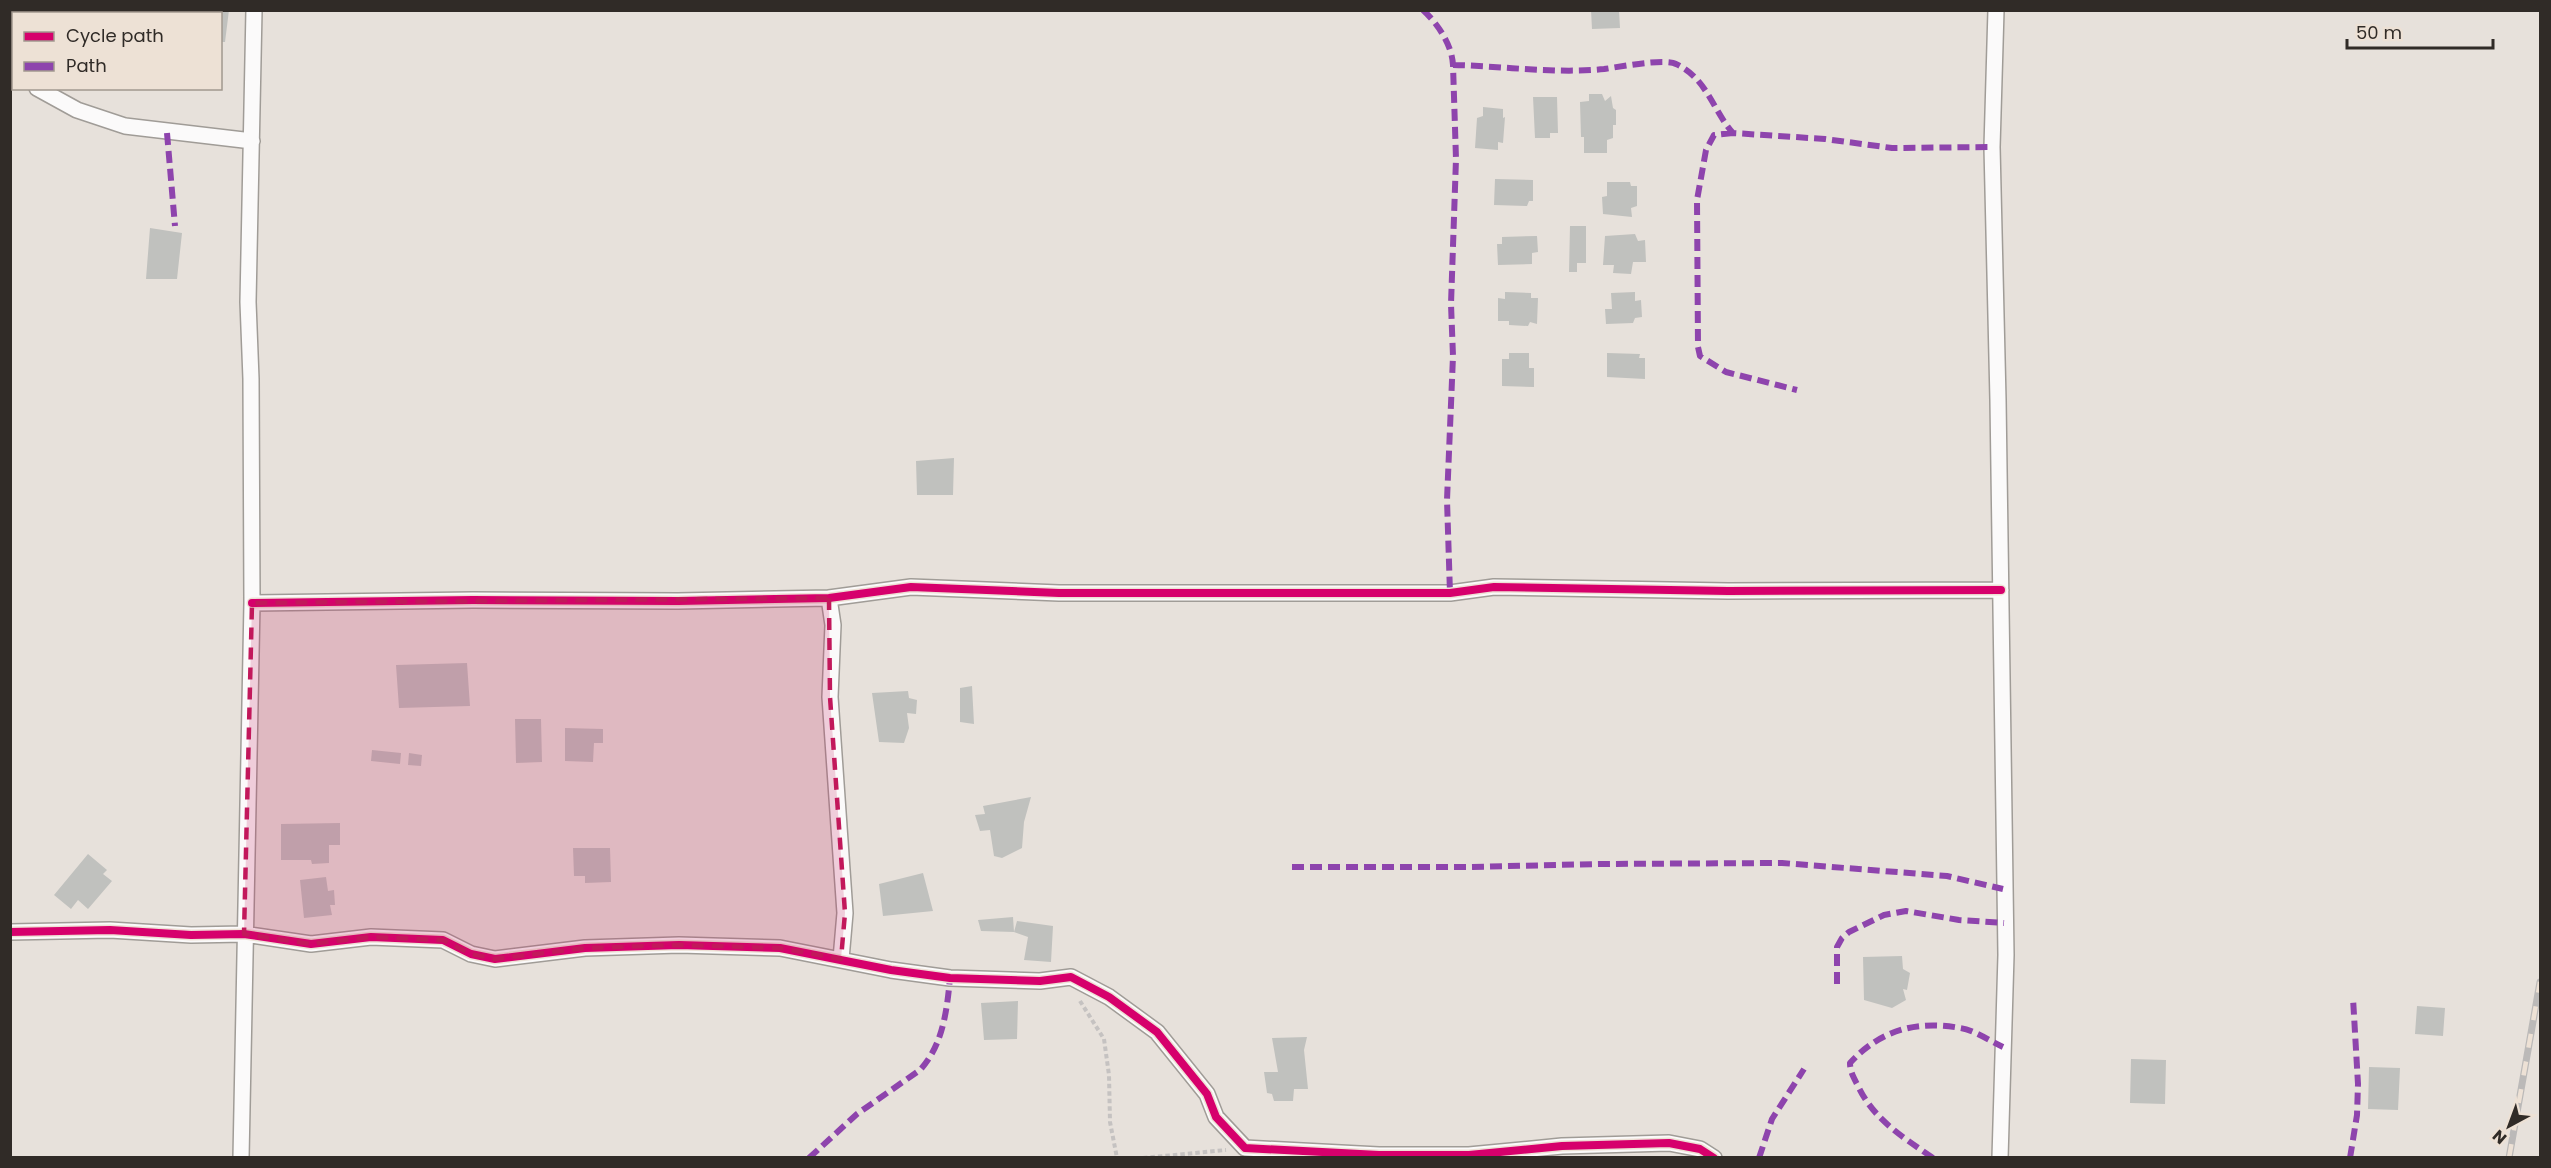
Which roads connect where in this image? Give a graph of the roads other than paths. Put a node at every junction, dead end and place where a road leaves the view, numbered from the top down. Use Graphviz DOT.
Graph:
graph roads {
  1 [pos="254,10"];
  2 [pos="1995,10"];
  3 [pos="41,90"];
  4 [pos="252,141"];
  5 [pos="2001,590"];
  6 [pos="829,598"];
  7 [pos="252,603"];
  8 [pos="10,932"];
  9 [pos="244,934"];
  10 [pos="841,959"];
  11 [pos="1704,1153"];
  12 [pos="241,1158"];
  13 [pos="1714,1158"];
  14 [pos="2000,1158"];
  1 -- 4 [label="street"];
  2 -- 5 [label="street"];
  3 -- 4 [label="street"];
  4 -- 7 [label="street"];
  5 -- 6 [label="street"];
  5 -- 14 [label="street"];
  6 -- 7 [label="street"];
  6 -- 10 [label="street"];
  7 -- 9 [label="street"];
  8 -- 9 [label="street"];
  9 -- 10 [label="street"];
  9 -- 12 [label="street"];
  10 -- 11 [label="street"];
  11 -- 13 [label="street"];
}
